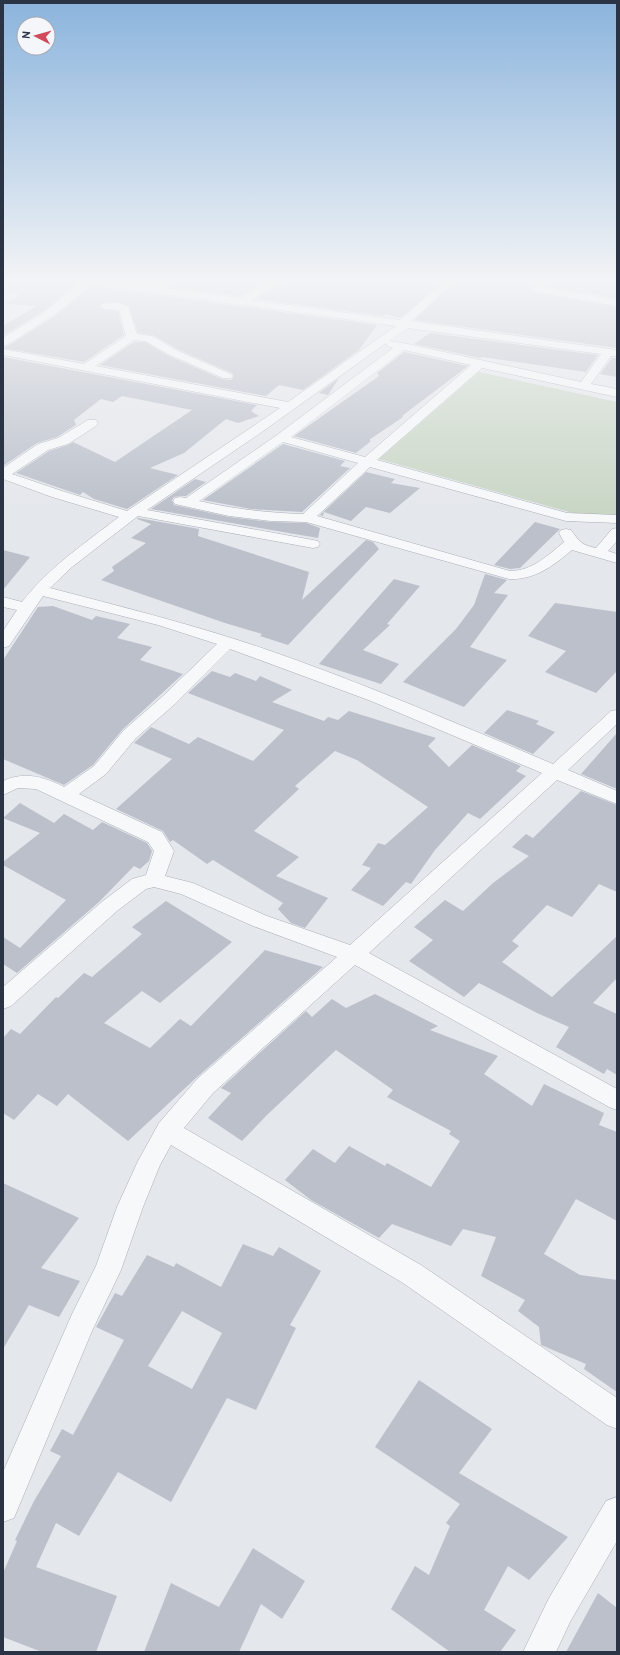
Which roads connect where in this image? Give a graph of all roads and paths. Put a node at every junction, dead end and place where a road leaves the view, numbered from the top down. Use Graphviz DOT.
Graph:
graph roads {
  1 [pos="30,357"];
  2 [pos="102,357"];
  3 [pos="186,357"];
  4 [pos="360,357"];
  5 [pos="388,357"];
  6 [pos="451,357"];
  7 [pos="608,357"];
  8 [pos="480,364"];
  9 [pos="86,368"];
  10 [pos="227,376"];
  11 [pos="584,386"];
  12 [pos="617,393"];
  13 [pos="290,406"];
  14 [pos="92,423"];
  15 [pos="281,438"];
  16 [pos="365,462"];
  17 [pos="3,474"];
  18 [pos="159,495"];
  19 [pos="188,503"];
  20 [pos="132,514"];
  21 [pos="566,517"];
  22 [pos="307,518"];
  23 [pos="617,519"];
  24 [pos="617,532"];
  25 [pos="571,543"];
  26 [pos="313,544"];
  27 [pos="599,552"];
  28 [pos="617,558"];
  29 [pos="40,590"];
  30 [pos="3,602"];
  31 [pos="26,607"];
  32 [pos="228,642"];
  33 [pos="3,643"];
  34 [pos="617,715"];
  35 [pos="556,772"];
  36 [pos="3,789"];
  37 [pos="65,795"];
  38 [pos="617,798"];
  39 [pos="154,880"];
  40 [pos="353,954"];
  41 [pos="3,1000"];
  42 [pos="617,1100"];
  43 [pos="167,1130"];
  44 [pos="617,1415"];
  45 [pos="3,1507"];
  46 [pos="617,1512"];
  47 [pos="539,1652"];
  1 -- 9 [label="street"];
  2 -- 9 [label="street"];
  3 -- 10 [label="street"];
  4 -- 13 [label="street"];
  5 -- 15 [label="street"];
  6 -- 8 [label="street"];
  7 -- 11 [label="street"];
  8 -- 11 [label="street"];
  8 -- 16 [label="street"];
  9 -- 13 [label="street"];
  11 -- 12 [label="street"];
  13 -- 18 [label="street"];
  14 -- 17 [label="street"];
  15 -- 16 [label="street"];
  15 -- 19 [label="street"];
  16 -- 21 [label="street"];
  16 -- 22 [label="street"];
  17 -- 20 [label="street"];
  18 -- 19 [label="street"];
  18 -- 20 [label="street"];
  19 -- 22 [label="street"];
  20 -- 26 [label="street"];
  20 -- 29 [label="street"];
  21 -- 23 [label="street"];
  21 -- 25 [label="street"];
  22 -- 25 [label="street"];
  24 -- 27 [label="street"];
  25 -- 27 [label="street"];
  27 -- 28 [label="street"];
  29 -- 31 [label="street"];
  29 -- 32 [label="street"];
  30 -- 31 [label="street"];
  31 -- 33 [label="street"];
  32 -- 35 [label="street"];
  32 -- 37 [label="street"];
  34 -- 35 [label="street"];
  35 -- 38 [label="street"];
  35 -- 40 [label="street"];
  36 -- 37 [label="street"];
  37 -- 39 [label="street"];
  39 -- 40 [label="street"];
  39 -- 41 [label="street"];
  40 -- 42 [label="street"];
  40 -- 43 [label="street"];
  43 -- 44 [label="street"];
  43 -- 45 [label="street"];
  46 -- 47 [label="street"];
}
